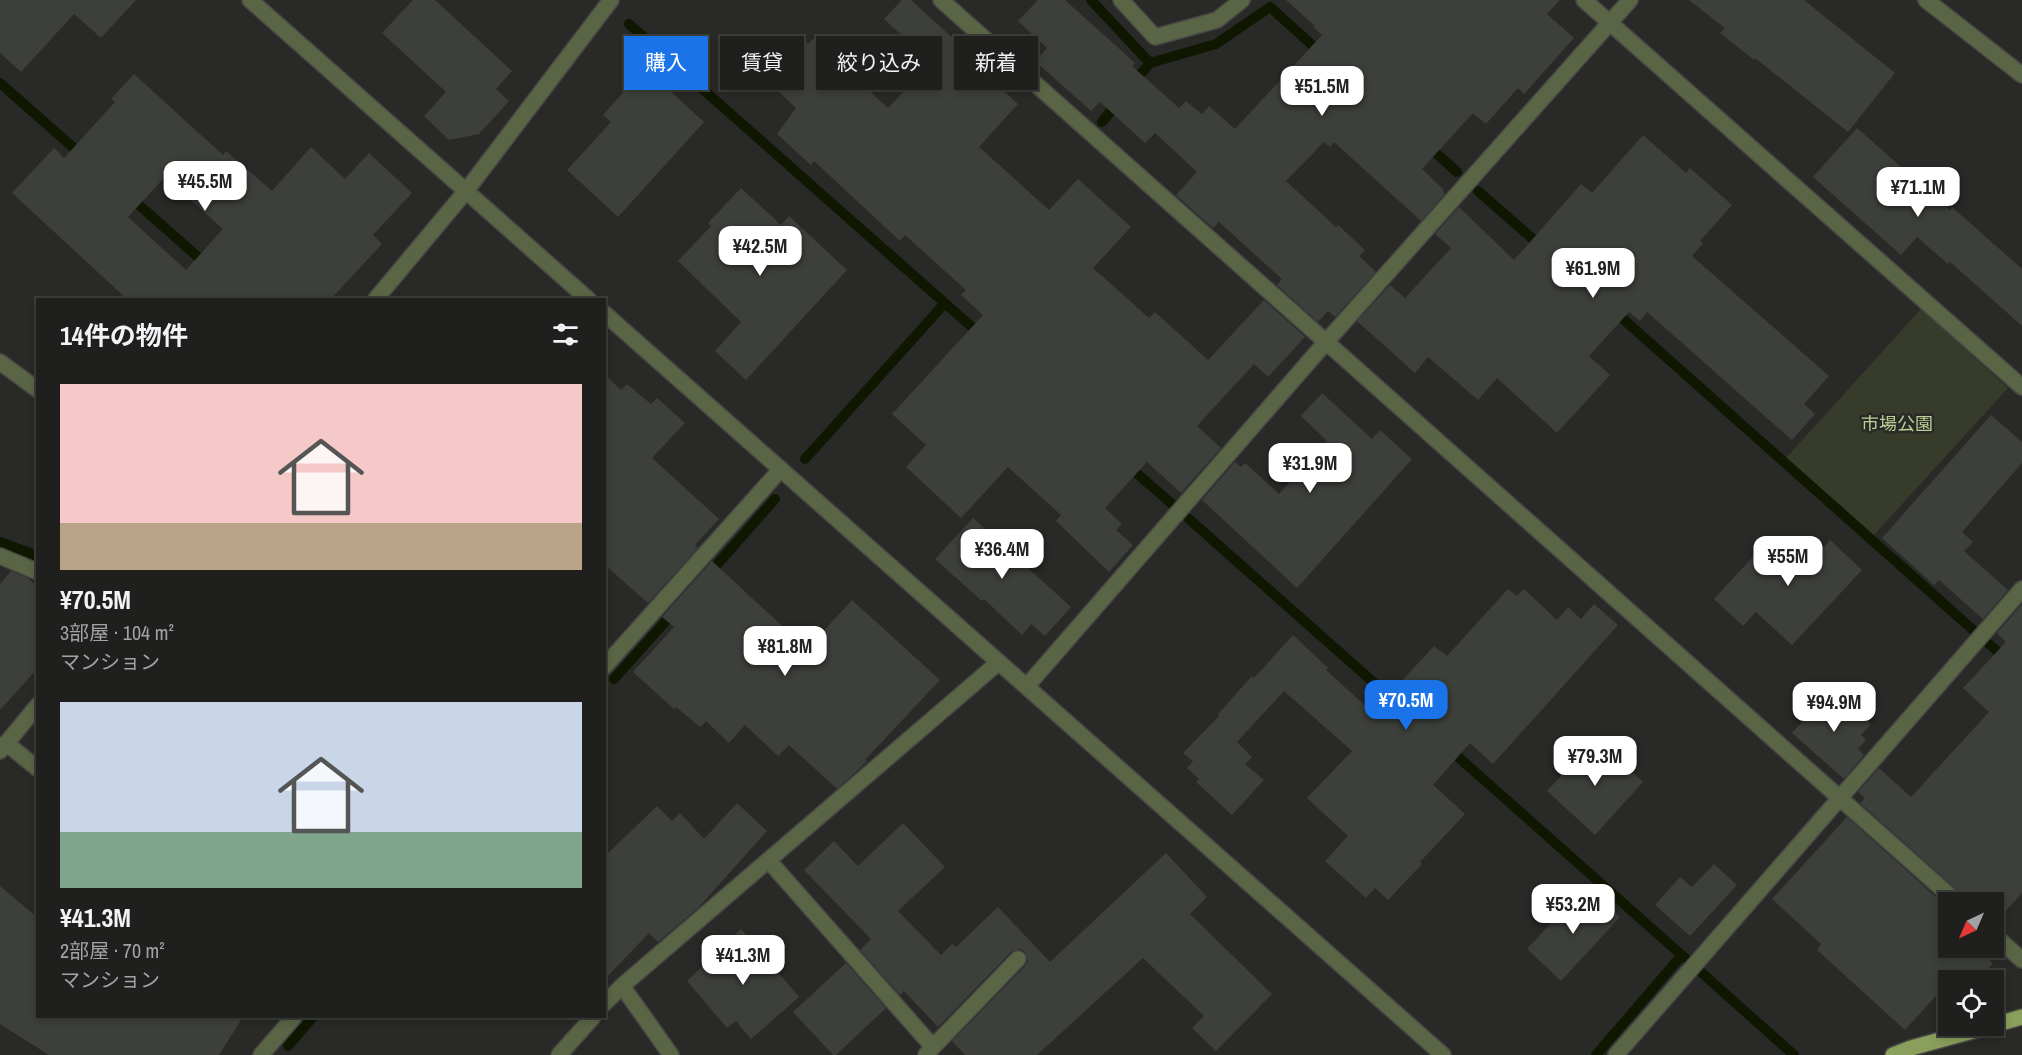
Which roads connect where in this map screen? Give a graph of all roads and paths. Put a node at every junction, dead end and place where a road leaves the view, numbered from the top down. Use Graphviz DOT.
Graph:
graph roads {
  1 [pos="250,0"];
  2 [pos="611,0"];
  3 [pos="940,0"];
  4 [pos="1121,0"];
  5 [pos="1242,0"];
  6 [pos="1584,0"];
  7 [pos="1630,0"];
  8 [pos="1926,0"];
  9 [pos="1609,23"];
  10 [pos="2020,69"];
  11 [pos="466,191"];
  12 [pos="377,298"];
  13 [pos="588,298"];
  14 [pos="606,315"];
  15 [pos="1326,342"];
  16 [pos="0,362"];
  17 [pos="2022,387"];
  18 [pos="36,389"];
  19 [pos="781,469"];
  20 [pos="0,556"];
  21 [pos="36,571"];
  22 [pos="2022,589"];
  23 [pos="999,662"];
  24 [pos="606,665"];
  25 [pos="1027,686"];
  26 [pos="36,707"];
  27 [pos="3,747"];
  28 [pos="36,768"];
  29 [pos="1839,798"];
  30 [pos="769,861"];
  31 [pos="1946,892"];
  32 [pos="2004,944"];
  33 [pos="1018,959"];
  34 [pos="2022,960"];
  35 [pos="611,993"];
  36 [pos="2022,1017"];
  37 [pos="293,1018"];
  38 [pos="592,1018"];
  39 [pos="2004,1022"];
  40 [pos="1955,1036"];
  41 [pos="929,1051"];
  42 [pos="261,1055"];
  43 [pos="559,1055"];
  44 [pos="671,1055"];
  45 [pos="1443,1055"];
  46 [pos="1616,1055"];
  47 [pos="1893,1055"];
  1 -- 11 [label="street"];
  2 -- 11 [label="street"];
  3 -- 15 [label="street"];
  4 -- 5 [label="street"];
  6 -- 9 [label="street"];
  7 -- 9 [label="street"];
  8 -- 10 [label="street"];
  9 -- 15 [label="street"];
  9 -- 17 [label="street"];
  11 -- 12 [label="street"];
  11 -- 13 [label="street"];
  14 -- 19 [label="street"];
  15 -- 25 [label="street"];
  15 -- 29 [label="street"];
  16 -- 18 [label="street"];
  19 -- 23 [label="street"];
  19 -- 24 [label="street"];
  20 -- 21 [label="street"];
  22 -- 29 [label="street"];
  23 -- 25 [label="street"];
  23 -- 30 [label="street"];
  25 -- 45 [label="street"];
  26 -- 27 [label="street"];
  27 -- 28 [label="street"];
  29 -- 31 [label="street"];
  29 -- 46 [label="street"];
  30 -- 35 [label="street"];
  30 -- 41 [label="street"];
  32 -- 34 [label="street"];
  33 -- 41 [label="street"];
  35 -- 44 [label="street"];
  36 -- 39 [label="main road"];
  37 -- 42 [label="street"];
  38 -- 43 [label="street"];
  40 -- 47 [label="main road"];
}
